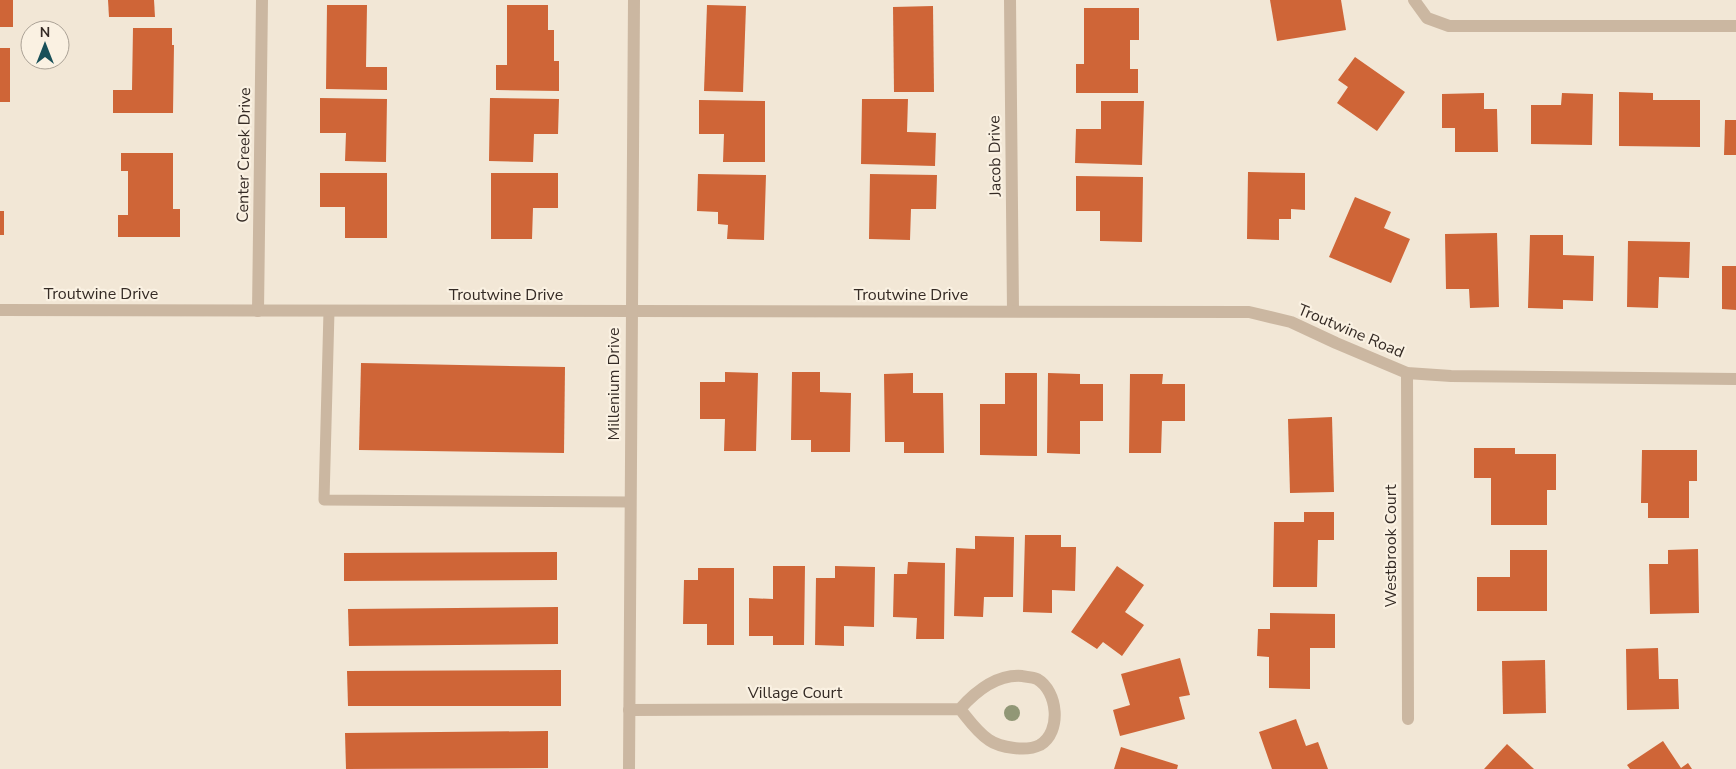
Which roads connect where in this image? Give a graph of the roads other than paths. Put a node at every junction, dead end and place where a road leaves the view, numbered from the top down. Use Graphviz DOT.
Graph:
graph roads {
  1 [pos="262,0"];
  2 [pos="634,0"];
  3 [pos="1010,0"];
  4 [pos="1414,0"];
  5 [pos="1736,26"];
  6 [pos="0,310"];
  7 [pos="258,310"];
  8 [pos="329,310"];
  9 [pos="631,311"];
  10 [pos="1013,311"];
  11 [pos="1407,373"];
  12 [pos="1736,379"];
  13 [pos="630,502"];
  14 [pos="960,709"];
  15 [pos="629,710"];
  16 [pos="1408,718"];
  17 [pos="629,769"];
  1 -- 7 [label="street, Center Creek Drive"];
  2 -- 9 [label="street, Millenium Drive"];
  3 -- 10 [label="street, Jacob Drive"];
  4 -- 5 [label="street"];
  6 -- 7 [label="street, Troutwine Drive"];
  7 -- 8 [label="street, Troutwine Drive"];
  8 -- 9 [label="street, Troutwine Drive"];
  8 -- 13 [label="lane"];
  9 -- 10 [label="street, Troutwine Drive"];
  9 -- 13 [label="street, Millenium Drive"];
  10 -- 11 [label="street, Troutwine Road"];
  11 -- 12 [label="street, Troutwine Road"];
  11 -- 16 [label="street, Westbrook Court"];
  13 -- 15 [label="street, Millenium Drive"];
  14 -- 14 [label="street"];
  14 -- 15 [label="street, Village Court"];
  15 -- 17 [label="street, Millenium Drive"];
}
